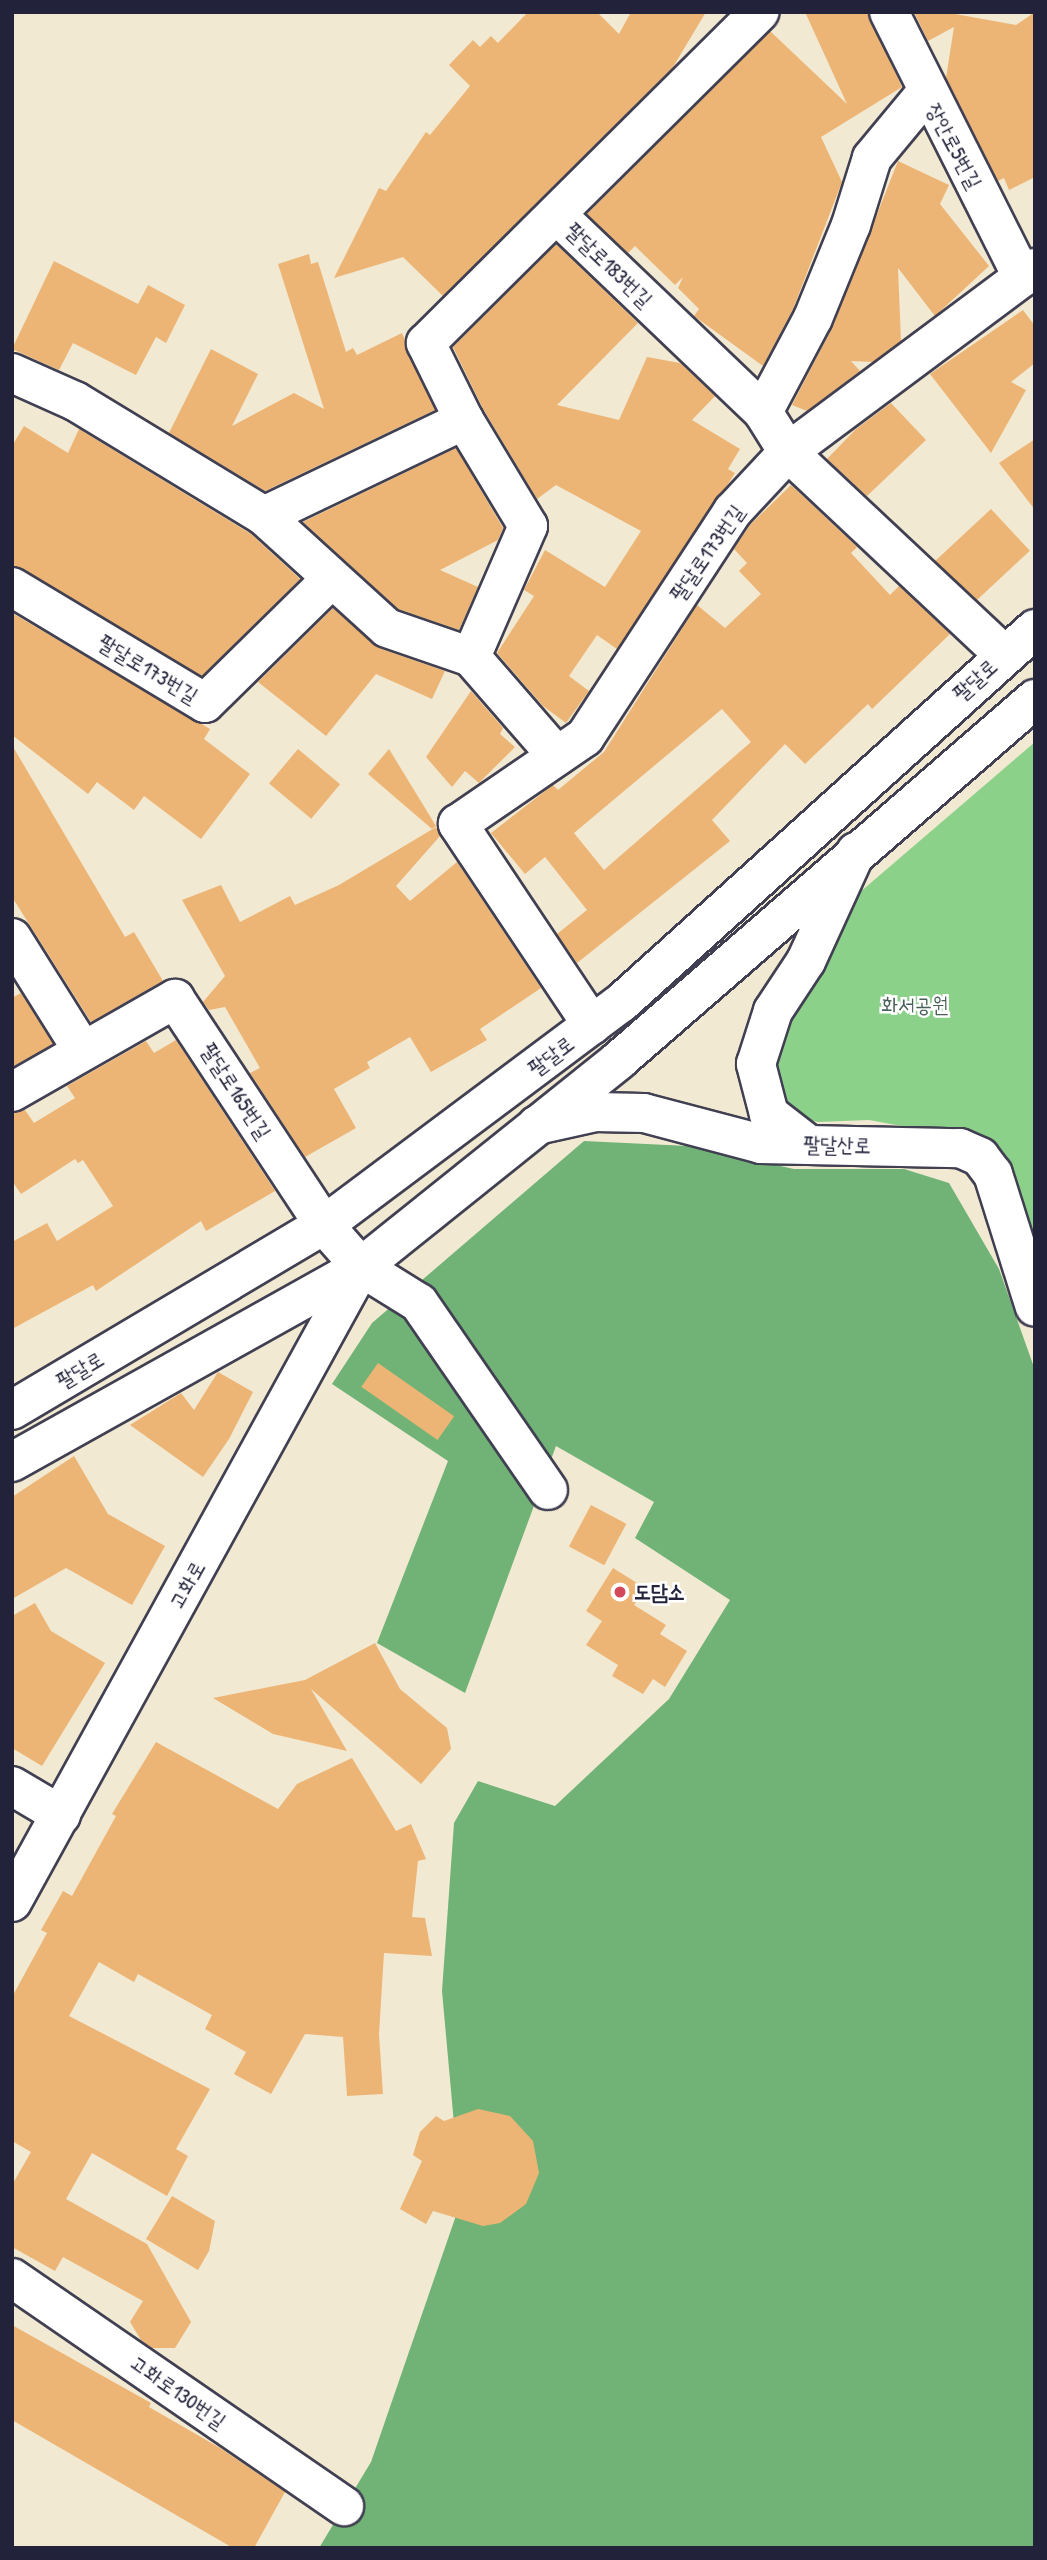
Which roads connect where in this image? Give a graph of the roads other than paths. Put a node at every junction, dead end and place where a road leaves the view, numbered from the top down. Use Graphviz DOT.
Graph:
graph roads {
  1 [pos="759,12"];
  2 [pos="889,12"];
  3 [pos="926,93"];
  4 [pos="557,215"];
  5 [pos="1029,273"];
  6 [pos="18,387"];
  7 [pos="763,412"];
  8 [pos="464,420"];
  9 [pos="788,452"];
  10 [pos="264,516"];
  11 [pos="331,579"];
  12 [pos="12,587"];
  13 [pos="1035,629"];
  14 [pos="1003,654"];
  15 [pos="471,657"];
  16 [pos="1035,699"];
  17 [pos="557,756"];
  18 [pos="858,848"];
  19 [pos="12,938"];
  20 [pos="592,1025"];
  21 [pos="83,1051"];
  22 [pos="12,1092"];
  23 [pos="537,1125"];
  24 [pos="809,1145"];
  25 [pos="324,1225"];
  26 [pos="361,1267"];
  27 [pos="1035,1307"];
  28 [pos="12,1410"];
  29 [pos="12,1462"];
  30 [pos="548,1490"];
  31 [pos="12,1786"];
  32 [pos="61,1815"];
  33 [pos="12,1902"];
  34 [pos="12,2278"];
  35 [pos="344,2506"];
  1 -- 4 [label="street"];
  2 -- 3 [label="street, 장안로5번길"];
  3 -- 5 [label="street, 장안로5번길"];
  3 -- 7 [label="street"];
  4 -- 7 [label="street, 팔달로183번길"];
  4 -- 8 [label="street, 팔달로183번길"];
  5 -- 9 [label="street, 장안로5번길"];
  6 -- 10 [label="street"];
  7 -- 9 [label="street, 팔달로183번길"];
  8 -- 10 [label="street"];
  8 -- 15 [label="street"];
  9 -- 14 [label="street, 팔달로183번길"];
  9 -- 17 [label="street, 팔달로173번길"];
  10 -- 11 [label="street"];
  11 -- 12 [label="street, 팔달로173번길"];
  11 -- 15 [label="street"];
  13 -- 14 [label="street, 팔달로"];
  14 -- 20 [label="street, 팔달로"];
  15 -- 17 [label="street"];
  16 -- 18 [label="street"];
  17 -- 20 [label="street, 팔달로173번길"];
  18 -- 23 [label="street"];
  18 -- 24 [label="street"];
  19 -- 21 [label="street"];
  20 -- 25 [label="street, 팔달로"];
  21 -- 22 [label="street, 팔달로165번길"];
  21 -- 25 [label="street, 팔달로165번길"];
  23 -- 24 [label="street, 팔달산로"];
  23 -- 26 [label="street"];
  24 -- 27 [label="street, 팔달산로"];
  25 -- 26 [label="street, 팔달로165번길"];
  25 -- 28 [label="street, 팔달로"];
  26 -- 29 [label="street"];
  26 -- 30 [label="street, 팔달로165번길"];
  26 -- 32 [label="street, 고화로"];
  31 -- 32 [label="street"];
  32 -- 33 [label="street, 고화로"];
  34 -- 35 [label="street, 고화로130번길"];
}
